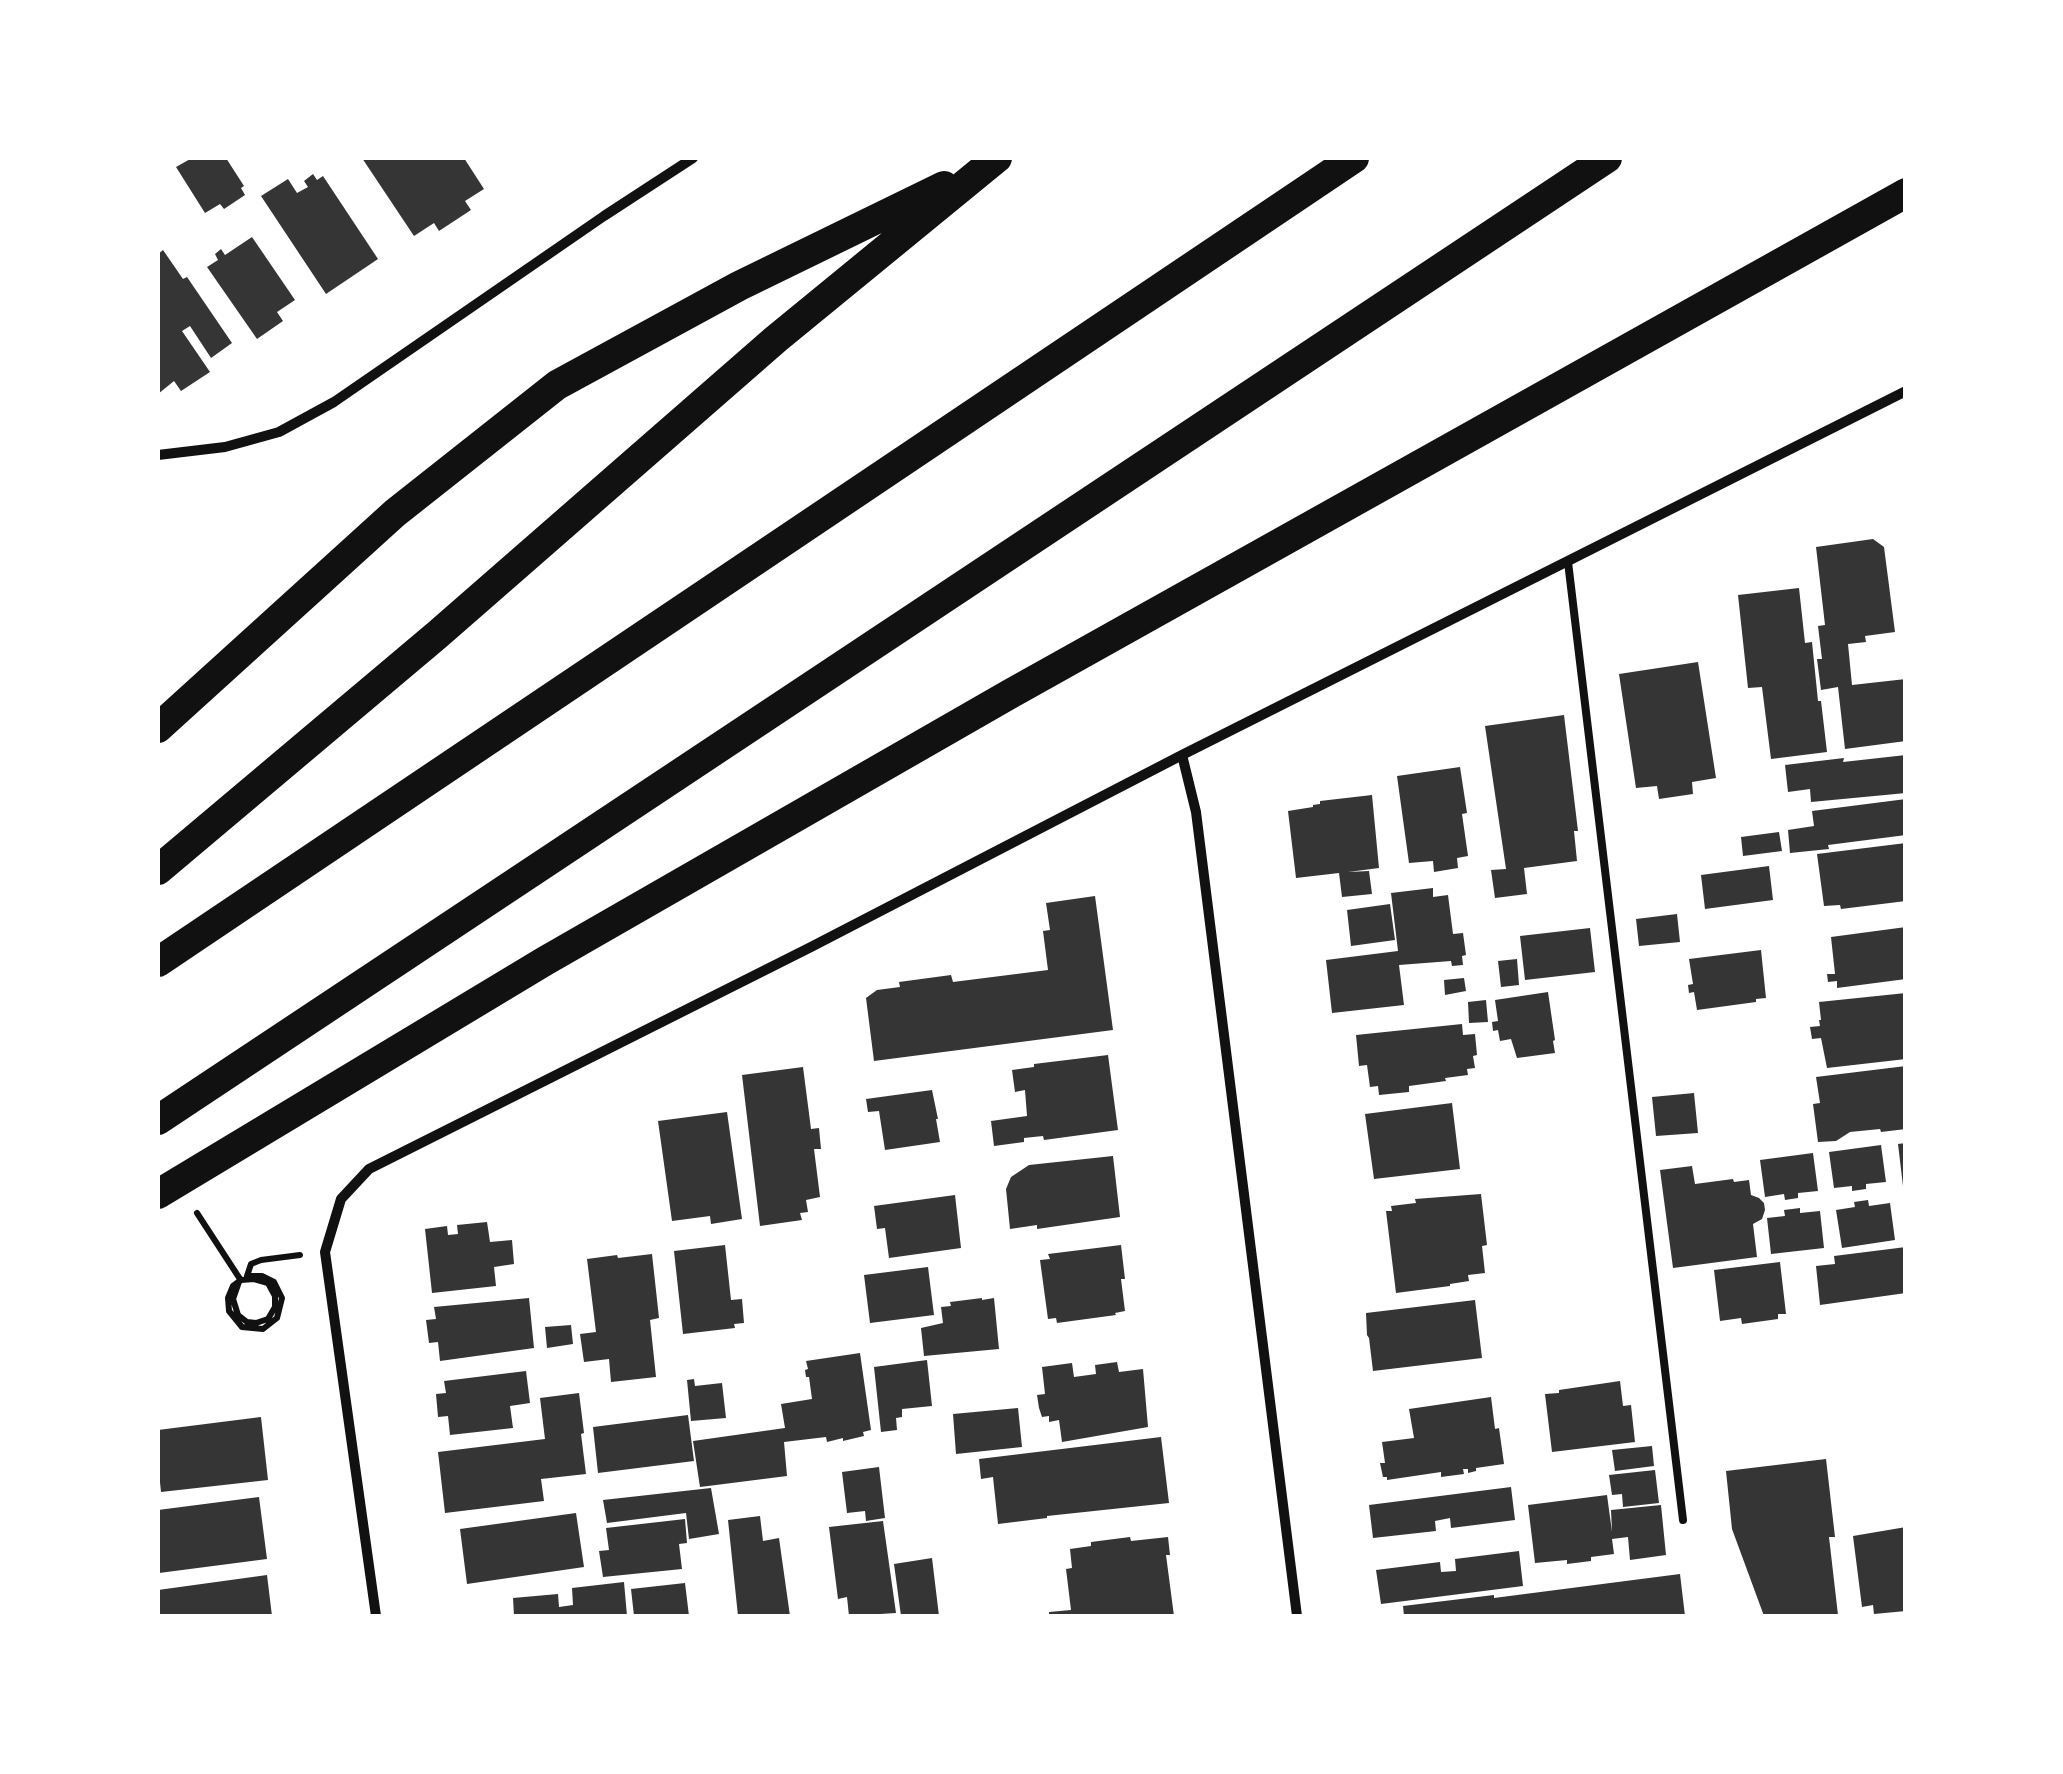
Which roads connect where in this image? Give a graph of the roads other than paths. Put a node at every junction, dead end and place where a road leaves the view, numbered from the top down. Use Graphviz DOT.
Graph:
graph roads {
  1 [pos="693,158"];
  2 [pos="1000,158"];
  3 [pos="1354,158"];
  4 [pos="1607,158"];
  5 [pos="1906,193"];
  6 [pos="1906,391"];
  7 [pos="158,454"];
  8 [pos="1568,562"];
  9 [pos="158,728"];
  10 [pos="1182,755"];
  11 [pos="158,870"];
  12 [pos="158,962"];
  13 [pos="158,1120"];
  14 [pos="158,1194"];
  15 [pos="1683,1520"];
  16 [pos="376,1616"];
  17 [pos="1296,1616"];
  1 -- 7 [label="street"];
  2 -- 9 [label="highway"];
  2 -- 11 [label="highway"];
  3 -- 12 [label="highway"];
  4 -- 13 [label="highway"];
  5 -- 14 [label="highway"];
  6 -- 8 [label="street"];
  8 -- 10 [label="street"];
  8 -- 15 [label="lane"];
  10 -- 16 [label="street"];
  10 -- 17 [label="street"];
}
